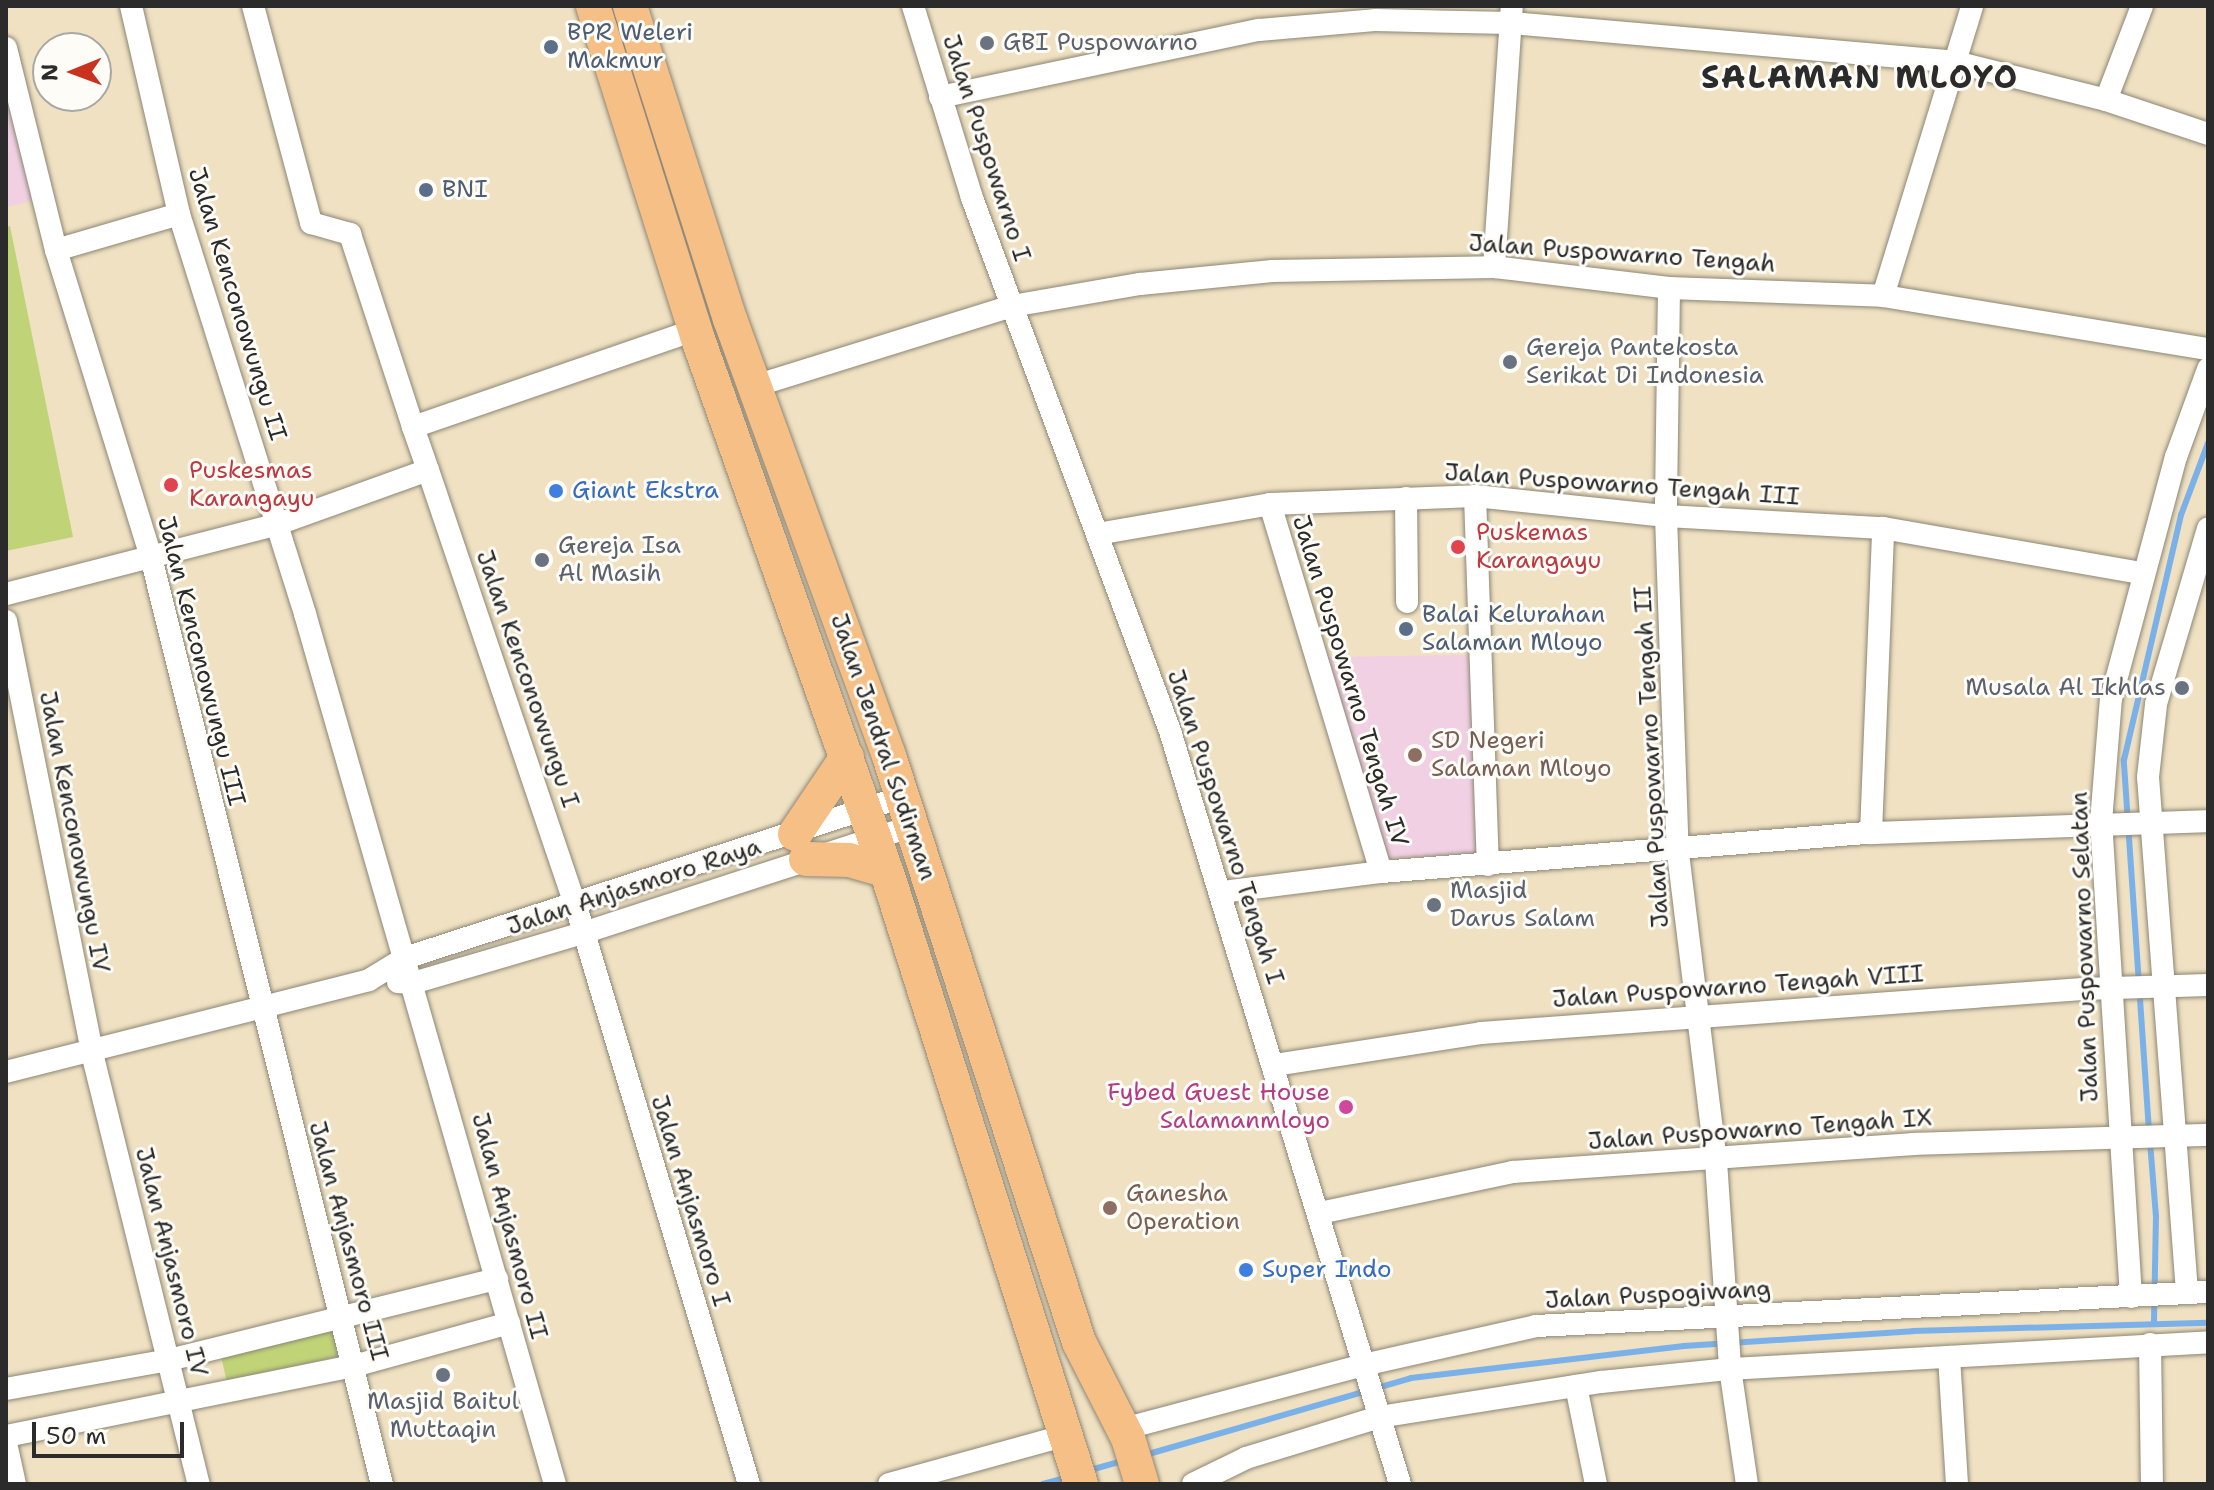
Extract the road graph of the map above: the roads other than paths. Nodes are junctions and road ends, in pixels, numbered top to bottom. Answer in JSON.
{"nodes":[{"id":1,"x":131,"y":6,"type":"edge"},
{"id":2,"x":253,"y":6,"type":"edge"},
{"id":3,"x":593,"y":6,"type":"edge"},
{"id":4,"x":630,"y":6,"type":"edge"},
{"id":5,"x":913,"y":6,"type":"edge"},
{"id":6,"x":1972,"y":6,"type":"edge"},
{"id":7,"x":2142,"y":6,"type":"edge"},
{"id":8,"x":1512,"y":15,"type":"edge"},
{"id":9,"x":7,"y":56,"type":"edge"},
{"id":10,"x":1955,"y":62,"type":"junction"},
{"id":11,"x":940,"y":97,"type":"junction"},
{"id":12,"x":2106,"y":100,"type":"junction"},
{"id":13,"x":2208,"y":134,"type":"edge"},
{"id":14,"x":179,"y":214,"type":"junction"},
{"id":15,"x":56,"y":250,"type":"junction"},
{"id":16,"x":1494,"y":267,"type":"junction"},
{"id":17,"x":1669,"y":288,"type":"junction"},
{"id":18,"x":1883,"y":296,"type":"junction"},
{"id":19,"x":1012,"y":306,"type":"junction"},
{"id":20,"x":695,"y":330,"type":"junction"},
{"id":21,"x":2208,"y":349,"type":"edge"},
{"id":22,"x":2208,"y":369,"type":"edge"},
{"id":23,"x":755,"y":386,"type":"junction"},
{"id":24,"x":413,"y":427,"type":"junction"},
{"id":25,"x":428,"y":470,"type":"junction"},
{"id":26,"x":1475,"y":496,"type":"junction"},
{"id":27,"x":1406,"y":498,"type":"junction"},
{"id":28,"x":1270,"y":504,"type":"junction"},
{"id":29,"x":1666,"y":516,"type":"junction"},
{"id":30,"x":278,"y":524,"type":"junction"},
{"id":31,"x":1883,"y":528,"type":"junction"},
{"id":32,"x":2208,"y":529,"type":"edge"},
{"id":33,"x":1097,"y":534,"type":"junction"},
{"id":34,"x":151,"y":557,"type":"junction"},
{"id":35,"x":2142,"y":573,"type":"junction"},
{"id":36,"x":6,"y":594,"type":"edge"},
{"id":37,"x":1407,"y":602,"type":"dead end"},
{"id":38,"x":6,"y":621,"type":"edge"},
{"id":39,"x":847,"y":757,"type":"junction"},
{"id":40,"x":907,"y":812,"type":"junction"},
{"id":41,"x":2208,"y":821,"type":"edge"},
{"id":42,"x":2104,"y":822,"type":"junction"},
{"id":43,"x":2144,"y":822,"type":"junction"},
{"id":44,"x":869,"y":824,"type":"junction"},
{"id":45,"x":1871,"y":833,"type":"junction"},
{"id":46,"x":800,"y":847,"type":"junction"},
{"id":47,"x":1678,"y":853,"type":"junction"},
{"id":48,"x":1488,"y":865,"type":"junction"},
{"id":49,"x":885,"y":870,"type":"junction"},
{"id":50,"x":1381,"y":872,"type":"junction"},
{"id":51,"x":1222,"y":892,"type":"junction"},
{"id":52,"x":576,"y":906,"type":"junction"},
{"id":53,"x":583,"y":933,"type":"junction"},
{"id":54,"x":405,"y":958,"type":"junction"},
{"id":55,"x":369,"y":980,"type":"junction"},
{"id":56,"x":413,"y":983,"type":"junction"},
{"id":57,"x":2208,"y":985,"type":"edge"},
{"id":58,"x":2162,"y":987,"type":"junction"},
{"id":59,"x":2115,"y":988,"type":"junction"},
{"id":60,"x":261,"y":1011,"type":"junction"},
{"id":61,"x":1695,"y":1015,"type":"junction"},
{"id":62,"x":92,"y":1053,"type":"junction"},
{"id":63,"x":1275,"y":1065,"type":"junction"},
{"id":64,"x":6,"y":1072,"type":"edge"},
{"id":65,"x":2208,"y":1135,"type":"edge"},
{"id":66,"x":2170,"y":1137,"type":"junction"},
{"id":67,"x":2123,"y":1140,"type":"junction"},
{"id":68,"x":1716,"y":1161,"type":"junction"},
{"id":69,"x":1320,"y":1213,"type":"junction"},
{"id":70,"x":497,"y":1279,"type":"junction"},
{"id":71,"x":2191,"y":1292,"type":"edge"},
{"id":72,"x":2136,"y":1296,"type":"junction"},
{"id":73,"x":341,"y":1319,"type":"junction"},
{"id":74,"x":509,"y":1323,"type":"junction"},
{"id":75,"x":1727,"y":1323,"type":"junction"},
{"id":76,"x":2208,"y":1342,"type":"edge"},
{"id":77,"x":2150,"y":1344,"type":"junction"},
{"id":78,"x":1949,"y":1357,"type":"junction"},
{"id":79,"x":169,"y":1360,"type":"junction"},
{"id":80,"x":354,"y":1366,"type":"junction"},
{"id":81,"x":1364,"y":1368,"type":"junction"},
{"id":82,"x":1730,"y":1368,"type":"junction"},
{"id":83,"x":1576,"y":1386,"type":"junction"},
{"id":84,"x":6,"y":1389,"type":"edge"},
{"id":85,"x":180,"y":1402,"type":"junction"},
{"id":86,"x":1378,"y":1414,"type":"junction"},
{"id":87,"x":1125,"y":1434,"type":"junction"},
{"id":88,"x":6,"y":1436,"type":"edge"},
{"id":89,"x":6,"y":1443,"type":"edge"},
{"id":90,"x":1074,"y":1458,"type":"edge"},
{"id":91,"x":15,"y":1484,"type":"edge"},
{"id":92,"x":199,"y":1484,"type":"edge"},
{"id":93,"x":382,"y":1484,"type":"edge"},
{"id":94,"x":555,"y":1484,"type":"edge"},
{"id":95,"x":749,"y":1484,"type":"edge"},
{"id":96,"x":889,"y":1484,"type":"edge"},
{"id":97,"x":1142,"y":1484,"type":"edge"},
{"id":98,"x":1193,"y":1484,"type":"edge"},
{"id":99,"x":1400,"y":1484,"type":"edge"},
{"id":100,"x":1596,"y":1484,"type":"edge"},
{"id":101,"x":1747,"y":1484,"type":"edge"},
{"id":102,"x":1957,"y":1484,"type":"edge"},
{"id":103,"x":2152,"y":1484,"type":"edge"}],
"edges":[{"from":1,"to":14,"type":"street","name":"Jalan Kenconowungu II"},
{"from":2,"to":24,"type":"street"},
{"from":3,"to":20,"type":"highway","name":"Jalan Jendral Sudirman"},
{"from":4,"to":23,"type":"highway","name":"Jalan Jendral Sudirman"},
{"from":5,"to":11,"type":"street","name":"Jalan Puspowarno I"},
{"from":6,"to":10,"type":"street"},
{"from":7,"to":12,"type":"street"},
{"from":8,"to":10,"type":"street"},
{"from":8,"to":11,"type":"street"},
{"from":8,"to":16,"type":"street"},
{"from":9,"to":15,"type":"street","name":"Jalan Kenconowungu III"},
{"from":10,"to":12,"type":"street"},
{"from":10,"to":18,"type":"street"},
{"from":11,"to":19,"type":"street","name":"Jalan Puspowarno I"},
{"from":12,"to":13,"type":"street"},
{"from":14,"to":15,"type":"street"},
{"from":14,"to":30,"type":"street","name":"Jalan Kenconowungu II"},
{"from":15,"to":34,"type":"street","name":"Jalan Kenconowungu III"},
{"from":16,"to":17,"type":"street","name":"Jalan Puspowarno Tengah"},
{"from":16,"to":19,"type":"street","name":"Jalan Puspowarno Tengah"},
{"from":17,"to":18,"type":"street","name":"Jalan Puspowarno Tengah"},
{"from":17,"to":29,"type":"street","name":"Jalan Puspowarno Tengah II"},
{"from":18,"to":21,"type":"street","name":"Jalan Puspowarno Tengah"},
{"from":19,"to":23,"type":"street","name":"Jalan Puspowarno Tengah"},
{"from":19,"to":33,"type":"street","name":"Jalan Puspowarno Tengah I"},
{"from":20,"to":24,"type":"street"},
{"from":20,"to":39,"type":"highway","name":"Jalan Jendral Sudirman"},
{"from":22,"to":35,"type":"street","name":"Jalan Puspowarno Selatan"},
{"from":23,"to":40,"type":"highway","name":"Jalan Jendral Sudirman"},
{"from":24,"to":25,"type":"street","name":"Jalan Kenconowungu I"},
{"from":25,"to":30,"type":"street"},
{"from":25,"to":52,"type":"street","name":"Jalan Kenconowungu I"},
{"from":26,"to":27,"type":"street","name":"Jalan Puspowarno Tengah III"},
{"from":26,"to":29,"type":"street","name":"Jalan Puspowarno Tengah III"},
{"from":26,"to":48,"type":"street"},
{"from":27,"to":28,"type":"street","name":"Jalan Puspowarno Tengah III"},
{"from":27,"to":37,"type":"street"},
{"from":28,"to":33,"type":"street","name":"Jalan Puspowarno Tengah III"},
{"from":28,"to":50,"type":"street","name":"Jalan Puspowarno Tengah IV"},
{"from":29,"to":31,"type":"street","name":"Jalan Puspowarno Tengah III"},
{"from":29,"to":47,"type":"street","name":"Jalan Puspowarno Tengah II"},
{"from":30,"to":34,"type":"street"},
{"from":30,"to":54,"type":"street","name":"Jalan Kenconowungu II"},
{"from":31,"to":35,"type":"street","name":"Jalan Puspowarno Tengah III"},
{"from":31,"to":45,"type":"street"},
{"from":32,"to":43,"type":"street"},
{"from":33,"to":51,"type":"street","name":"Jalan Puspowarno Tengah I"},
{"from":34,"to":36,"type":"street"},
{"from":34,"to":60,"type":"street","name":"Jalan Kenconowungu III"},
{"from":35,"to":42,"type":"street","name":"Jalan Puspowarno Selatan"},
{"from":38,"to":62,"type":"street","name":"Jalan Kenconowungu IV"},
{"from":39,"to":44,"type":"highway","name":"Jalan Jendral Sudirman"},
{"from":39,"to":46,"type":"highway"},
{"from":40,"to":44,"type":"street","name":"Jalan Anjasmoro Raya"},
{"from":40,"to":87,"type":"highway","name":"Jalan Jendral Sudirman"},
{"from":41,"to":43,"type":"street"},
{"from":42,"to":43,"type":"street"},
{"from":42,"to":45,"type":"street"},
{"from":42,"to":59,"type":"street","name":"Jalan Puspowarno Selatan"},
{"from":43,"to":58,"type":"street"},
{"from":44,"to":46,"type":"street","name":"Jalan Anjasmoro Raya"},
{"from":44,"to":49,"type":"highway","name":"Jalan Jendral Sudirman"},
{"from":45,"to":47,"type":"street"},
{"from":46,"to":49,"type":"highway"},
{"from":46,"to":52,"type":"street","name":"Jalan Anjasmoro Raya"},
{"from":46,"to":53,"type":"street","name":"Jalan Anjasmoro Raya"},
{"from":47,"to":48,"type":"street"},
{"from":47,"to":61,"type":"street","name":"Jalan Puspowarno Tengah II"},
{"from":48,"to":50,"type":"street"},
{"from":49,"to":90,"type":"highway","name":"Jalan Jendral Sudirman"},
{"from":50,"to":51,"type":"street"},
{"from":51,"to":63,"type":"street","name":"Jalan Puspowarno Tengah I"},
{"from":52,"to":53,"type":"street","name":"Jalan Kenconowungu I"},
{"from":52,"to":54,"type":"street","name":"Jalan Anjasmoro Raya"},
{"from":53,"to":56,"type":"street","name":"Jalan Anjasmoro Raya"},
{"from":53,"to":95,"type":"street","name":"Jalan Anjasmoro I"},
{"from":54,"to":55,"type":"street","name":"Jalan Anjasmoro Raya"},
{"from":54,"to":56,"type":"street","name":"Jalan Kenconowungu II"},
{"from":55,"to":56,"type":"street","name":"Jalan Anjasmoro Raya"},
{"from":55,"to":60,"type":"street","name":"Jalan Anjasmoro Raya"},
{"from":56,"to":70,"type":"street","name":"Jalan Anjasmoro II"},
{"from":57,"to":58,"type":"street","name":"Jalan Puspowarno Tengah VIII"},
{"from":58,"to":59,"type":"street","name":"Jalan Puspowarno Tengah VIII"},
{"from":58,"to":66,"type":"street"},
{"from":59,"to":61,"type":"street","name":"Jalan Puspowarno Tengah VIII"},
{"from":59,"to":67,"type":"street","name":"Jalan Puspowarno Selatan"},
{"from":60,"to":62,"type":"street","name":"Jalan Anjasmoro Raya"},
{"from":60,"to":73,"type":"street","name":"Jalan Anjasmoro III"},
{"from":61,"to":63,"type":"street","name":"Jalan Puspowarno Tengah VIII"},
{"from":61,"to":68,"type":"street","name":"Jalan Puspowarno Tengah II"},
{"from":62,"to":64,"type":"street","name":"Jalan Anjasmoro Raya"},
{"from":62,"to":79,"type":"street","name":"Jalan Anjasmoro IV"},
{"from":63,"to":69,"type":"street","name":"Jalan Puspowarno Tengah I"},
{"from":65,"to":66,"type":"street","name":"Jalan Puspowarno Tengah IX"},
{"from":66,"to":67,"type":"street","name":"Jalan Puspowarno Tengah IX"},
{"from":66,"to":71,"type":"street"},
{"from":67,"to":68,"type":"street","name":"Jalan Puspowarno Tengah IX"},
{"from":67,"to":72,"type":"street","name":"Jalan Puspowarno Selatan"},
{"from":68,"to":69,"type":"street","name":"Jalan Puspowarno Tengah IX"},
{"from":68,"to":75,"type":"street","name":"Jalan Puspowarno Tengah II"},
{"from":69,"to":81,"type":"street","name":"Jalan Puspowarno Tengah I"},
{"from":70,"to":73,"type":"street"},
{"from":70,"to":74,"type":"street","name":"Jalan Anjasmoro II"},
{"from":71,"to":72,"type":"street","name":"Jalan Puspogiwang"},
{"from":72,"to":75,"type":"street","name":"Jalan Puspogiwang"},
{"from":73,"to":79,"type":"street"},
{"from":73,"to":80,"type":"street","name":"Jalan Anjasmoro III"},
{"from":74,"to":80,"type":"street"},
{"from":74,"to":94,"type":"street","name":"Jalan Anjasmoro II"},
{"from":75,"to":81,"type":"street","name":"Jalan Puspogiwang"},
{"from":75,"to":82,"type":"street","name":"Jalan Puspowarno Tengah II"},
{"from":76,"to":77,"type":"street"},
{"from":77,"to":78,"type":"street"},
{"from":77,"to":103,"type":"street"},
{"from":78,"to":82,"type":"street"},
{"from":78,"to":102,"type":"street"},
{"from":79,"to":84,"type":"street"},
{"from":79,"to":85,"type":"street","name":"Jalan Anjasmoro IV"},
{"from":80,"to":85,"type":"street"},
{"from":80,"to":93,"type":"street","name":"Jalan Anjasmoro III"},
{"from":81,"to":86,"type":"street","name":"Jalan Puspowarno Tengah I"},
{"from":81,"to":87,"type":"street","name":"Jalan Puspogiwang"},
{"from":82,"to":83,"type":"street"},
{"from":82,"to":101,"type":"street","name":"Jalan Puspowarno Tengah II"},
{"from":83,"to":86,"type":"street"},
{"from":83,"to":100,"type":"street"},
{"from":85,"to":88,"type":"street"},
{"from":85,"to":92,"type":"street","name":"Jalan Anjasmoro IV"},
{"from":86,"to":98,"type":"street"},
{"from":86,"to":99,"type":"street","name":"Jalan Puspowarno Tengah I"},
{"from":87,"to":97,"type":"highway","name":"Jalan Jendral Sudirman"},
{"from":89,"to":91,"type":"street"},
{"from":90,"to":96,"type":"street"}]}
